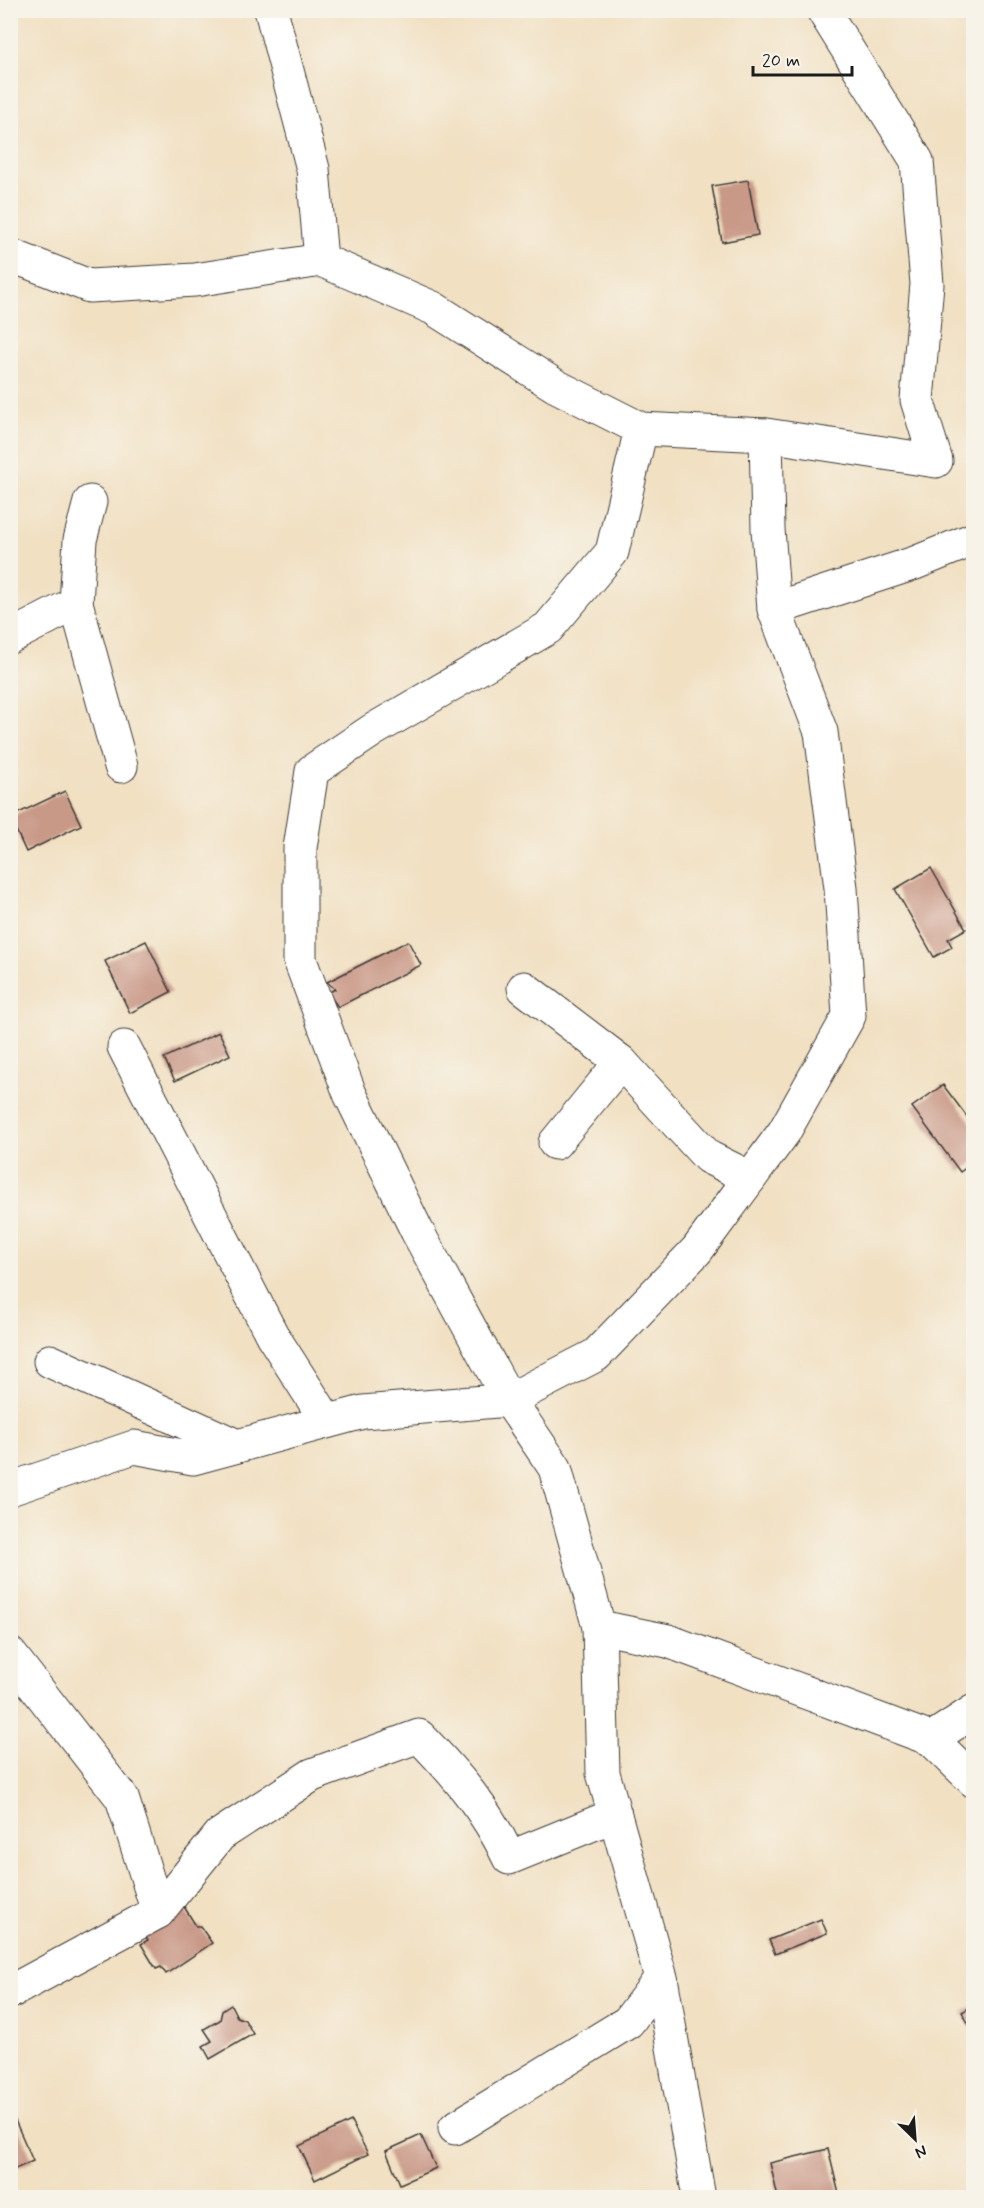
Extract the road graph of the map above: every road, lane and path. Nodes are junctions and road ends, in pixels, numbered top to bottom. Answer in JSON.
{"nodes":[{"id":1,"x":271,"y":10,"type":"edge"},
{"id":2,"x":823,"y":10,"type":"edge"},
{"id":3,"x":10,"y":255,"type":"edge"},
{"id":4,"x":321,"y":260,"type":"junction"},
{"id":5,"x":641,"y":429,"type":"junction"},
{"id":6,"x":766,"y":435,"type":"junction"},
{"id":7,"x":90,"y":502,"type":"dead end"},
{"id":8,"x":974,"y":539,"type":"edge"},
{"id":9,"x":76,"y":603,"type":"junction"},
{"id":10,"x":774,"y":609,"type":"junction"},
{"id":11,"x":10,"y":637,"type":"edge"},
{"id":12,"x":121,"y":766,"type":"dead end"},
{"id":13,"x":524,"y":988,"type":"dead end"},
{"id":14,"x":124,"y":1047,"type":"dead end"},
{"id":15,"x":621,"y":1062,"type":"junction"},
{"id":16,"x":555,"y":1143,"type":"dead end"},
{"id":17,"x":750,"y":1178,"type":"junction"},
{"id":18,"x":50,"y":1361,"type":"dead end"},
{"id":19,"x":509,"y":1400,"type":"junction"},
{"id":20,"x":327,"y":1421,"type":"junction"},
{"id":21,"x":237,"y":1446,"type":"junction"},
{"id":22,"x":10,"y":1489,"type":"edge"},
{"id":23,"x":599,"y":1627,"type":"junction"},
{"id":24,"x":10,"y":1654,"type":"edge"},
{"id":25,"x":974,"y":1712,"type":"edge"},
{"id":26,"x":931,"y":1739,"type":"junction"},
{"id":27,"x":974,"y":1781,"type":"edge"},
{"id":28,"x":615,"y":1815,"type":"junction"},
{"id":29,"x":158,"y":1912,"type":"junction"},
{"id":30,"x":661,"y":1978,"type":"junction"},
{"id":31,"x":10,"y":1992,"type":"edge"},
{"id":32,"x":454,"y":2128,"type":"dead end"},
{"id":33,"x":699,"y":2198,"type":"edge"}],
"edges":[{"from":1,"to":4,"type":"street"},
{"from":2,"to":6,"type":"street"},
{"from":3,"to":4,"type":"street"},
{"from":4,"to":5,"type":"street"},
{"from":5,"to":6,"type":"street"},
{"from":5,"to":19,"type":"street"},
{"from":6,"to":10,"type":"street"},
{"from":7,"to":9,"type":"street"},
{"from":8,"to":10,"type":"street"},
{"from":9,"to":11,"type":"street"},
{"from":9,"to":12,"type":"street"},
{"from":10,"to":17,"type":"street"},
{"from":13,"to":15,"type":"street"},
{"from":14,"to":20,"type":"street"},
{"from":15,"to":16,"type":"street"},
{"from":15,"to":17,"type":"street"},
{"from":17,"to":19,"type":"street"},
{"from":18,"to":21,"type":"street"},
{"from":19,"to":20,"type":"street"},
{"from":19,"to":23,"type":"street"},
{"from":20,"to":21,"type":"street"},
{"from":21,"to":22,"type":"street"},
{"from":23,"to":26,"type":"street"},
{"from":23,"to":28,"type":"street"},
{"from":24,"to":29,"type":"street"},
{"from":25,"to":26,"type":"street"},
{"from":26,"to":27,"type":"street"},
{"from":28,"to":29,"type":"street"},
{"from":28,"to":30,"type":"street"},
{"from":29,"to":31,"type":"street"},
{"from":30,"to":32,"type":"street"},
{"from":30,"to":33,"type":"street"}]}
